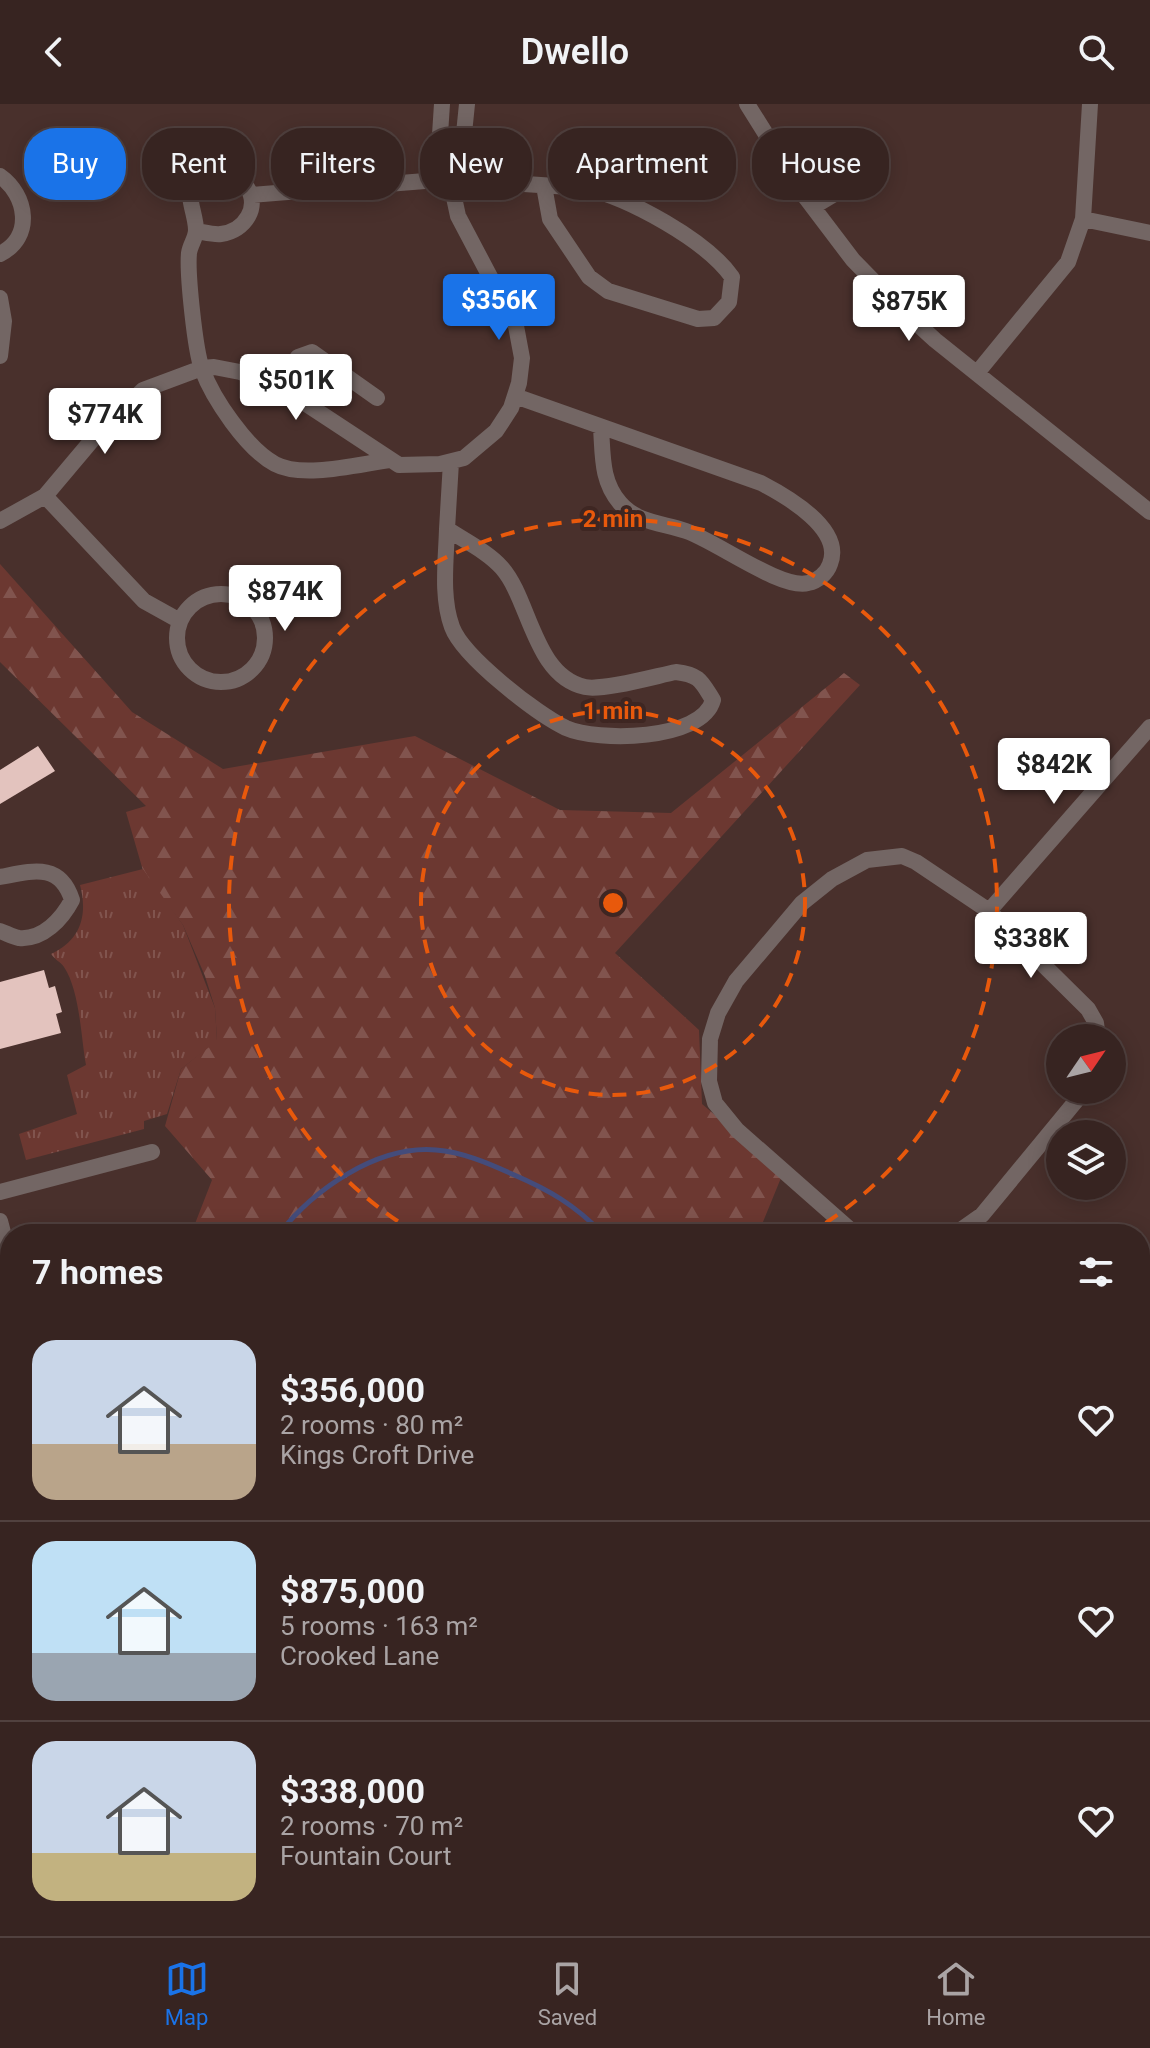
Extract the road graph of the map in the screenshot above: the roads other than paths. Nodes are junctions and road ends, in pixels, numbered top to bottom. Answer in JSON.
{"nodes":[{"id":1,"x":442,"y":104,"type":"edge"},
{"id":2,"x":467,"y":104,"type":"edge"},
{"id":3,"x":747,"y":104,"type":"edge"},
{"id":4,"x":1090,"y":104,"type":"edge"},
{"id":5,"x":440,"y":128,"type":"edge"},
{"id":6,"x":465,"y":128,"type":"edge"},
{"id":7,"x":762,"y":128,"type":"edge"},
{"id":8,"x":0,"y":176,"type":"edge"},
{"id":9,"x":420,"y":181,"type":"edge"},
{"id":10,"x":532,"y":185,"type":"edge"},
{"id":11,"x":544,"y":186,"type":"junction"},
{"id":12,"x":255,"y":195,"type":"edge"},
{"id":13,"x":190,"y":200,"type":"edge"},
{"id":14,"x":252,"y":200,"type":"edge"},
{"id":15,"x":455,"y":200,"type":"edge"},
{"id":16,"x":808,"y":200,"type":"edge"},
{"id":17,"x":825,"y":200,"type":"edge"},
{"id":18,"x":813,"y":207,"type":"junction"},
{"id":19,"x":1083,"y":219,"type":"junction"},
{"id":20,"x":196,"y":231,"type":"junction"},
{"id":21,"x":1150,"y":233,"type":"edge"},
{"id":22,"x":0,"y":254,"type":"edge"},
{"id":23,"x":0,"y":298,"type":"edge"},
{"id":24,"x":0,"y":356,"type":"edge"},
{"id":25,"x":202,"y":368,"type":"junction"},
{"id":26,"x":977,"y":373,"type":"junction"},
{"id":27,"x":279,"y":386,"type":"junction"},
{"id":28,"x":515,"y":396,"type":"junction"},
{"id":29,"x":377,"y":398,"type":"dead end"},
{"id":30,"x":601,"y":428,"type":"junction"},
{"id":31,"x":390,"y":460,"type":"junction"},
{"id":32,"x":451,"y":462,"type":"junction"},
{"id":33,"x":45,"y":496,"type":"junction"},
{"id":34,"x":1150,"y":512,"type":"edge"},
{"id":35,"x":0,"y":521,"type":"edge"},
{"id":36,"x":447,"y":529,"type":"junction"},
{"id":37,"x":180,"y":621,"type":"junction"},
{"id":38,"x":1150,"y":727,"type":"edge"},
{"id":39,"x":0,"y":877,"type":"edge"},
{"id":40,"x":989,"y":911,"type":"junction"},
{"id":41,"x":0,"y":931,"type":"edge"},
{"id":42,"x":1096,"y":1024,"type":"edge"},
{"id":43,"x":1076,"y":1104,"type":"edge"},
{"id":44,"x":152,"y":1152,"type":"dead end"},
{"id":45,"x":0,"y":1192,"type":"edge"},
{"id":46,"x":844,"y":1224,"type":"edge"},
{"id":47,"x":969,"y":1224,"type":"edge"}],
"edges":[{"from":1,"to":5,"type":"street"},
{"from":2,"to":6,"type":"street"},
{"from":3,"to":7,"type":"street"},
{"from":4,"to":19,"type":"street"},
{"from":8,"to":22,"type":"street"},
{"from":9,"to":12,"type":"street"},
{"from":10,"to":11,"type":"street"},
{"from":11,"to":11,"type":"street"},
{"from":13,"to":20,"type":"street"},
{"from":14,"to":20,"type":"street"},
{"from":15,"to":28,"type":"street"},
{"from":16,"to":18,"type":"street"},
{"from":17,"to":18,"type":"street"},
{"from":18,"to":26,"type":"street"},
{"from":19,"to":21,"type":"street"},
{"from":19,"to":26,"type":"street"},
{"from":20,"to":25,"type":"street"},
{"from":23,"to":24,"type":"street"},
{"from":25,"to":27,"type":"street"},
{"from":25,"to":31,"type":"street"},
{"from":25,"to":33,"type":"street"},
{"from":26,"to":34,"type":"street"},
{"from":27,"to":29,"type":"street"},
{"from":27,"to":31,"type":"street"},
{"from":28,"to":30,"type":"street"},
{"from":28,"to":32,"type":"street"},
{"from":30,"to":30,"type":"street"},
{"from":31,"to":32,"type":"street"},
{"from":32,"to":36,"type":"street"},
{"from":33,"to":35,"type":"street"},
{"from":33,"to":37,"type":"street"},
{"from":36,"to":36,"type":"street"},
{"from":37,"to":37,"type":"street"},
{"from":38,"to":40,"type":"street"},
{"from":39,"to":41,"type":"street"},
{"from":40,"to":42,"type":"street"},
{"from":40,"to":46,"type":"street"},
{"from":43,"to":47,"type":"street"},
{"from":44,"to":45,"type":"street"}]}
